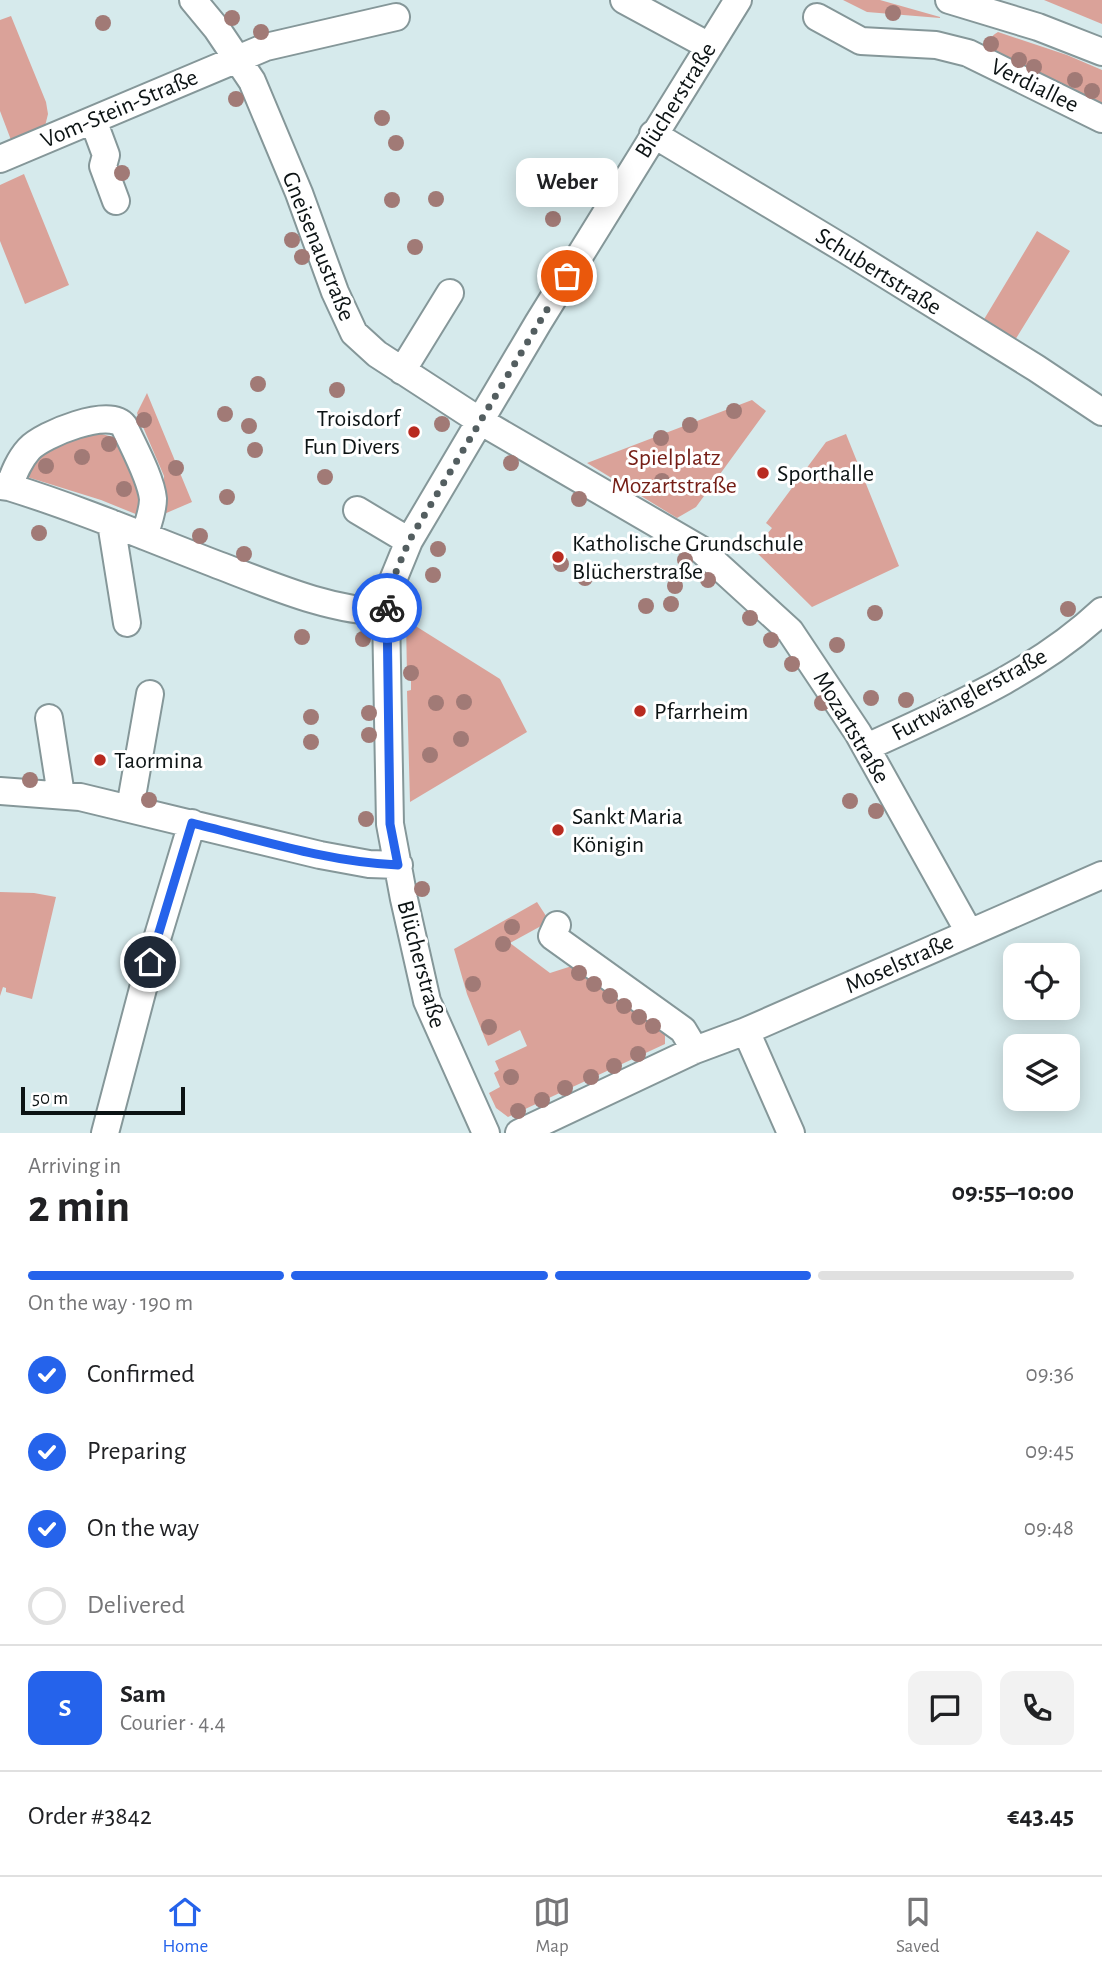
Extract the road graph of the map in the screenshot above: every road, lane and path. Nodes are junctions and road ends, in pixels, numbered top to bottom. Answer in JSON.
{"nodes":[{"id":1,"x":193,"y":0,"type":"edge"},
{"id":2,"x":624,"y":0,"type":"edge"},
{"id":3,"x":738,"y":0,"type":"edge"},
{"id":4,"x":949,"y":0,"type":"edge"},
{"id":5,"x":978,"y":9,"type":"junction"},
{"id":6,"x":396,"y":17,"type":"dead end"},
{"id":7,"x":817,"y":17,"type":"dead end"},
{"id":8,"x":709,"y":46,"type":"junction"},
{"id":9,"x":1102,"y":52,"type":"edge"},
{"id":10,"x":968,"y":53,"type":"junction"},
{"id":11,"x":237,"y":57,"type":"junction"},
{"id":12,"x":1102,"y":119,"type":"edge"},
{"id":13,"x":93,"y":120,"type":"junction"},
{"id":14,"x":653,"y":134,"type":"junction"},
{"id":15,"x":0,"y":159,"type":"edge"},
{"id":16,"x":116,"y":201,"type":"dead end"},
{"id":17,"x":450,"y":293,"type":"dead end"},
{"id":18,"x":402,"y":370,"type":"junction"},
{"id":19,"x":1102,"y":412,"type":"edge"},
{"id":20,"x":480,"y":421,"type":"junction"},
{"id":21,"x":4,"y":487,"type":"edge"},
{"id":22,"x":357,"y":510,"type":"dead end"},
{"id":23,"x":111,"y":523,"type":"junction"},
{"id":24,"x":144,"y":536,"type":"junction"},
{"id":25,"x":409,"y":541,"type":"junction"},
{"id":26,"x":1102,"y":611,"type":"edge"},
{"id":27,"x":386,"y":612,"type":"junction"},
{"id":28,"x":127,"y":623,"type":"dead end"},
{"id":29,"x":150,"y":694,"type":"dead end"},
{"id":30,"x":49,"y":718,"type":"dead end"},
{"id":31,"x":867,"y":747,"type":"junction"},
{"id":32,"x":0,"y":791,"type":"edge"},
{"id":33,"x":61,"y":795,"type":"junction"},
{"id":34,"x":130,"y":808,"type":"junction"},
{"id":35,"x":192,"y":823,"type":"junction"},
{"id":36,"x":398,"y":865,"type":"junction"},
{"id":37,"x":1102,"y":875,"type":"edge"},
{"id":38,"x":554,"y":931,"type":"dead end"},
{"id":39,"x":969,"y":932,"type":"junction"},
{"id":40,"x":746,"y":1031,"type":"junction"},
{"id":41,"x":695,"y":1050,"type":"junction"},
{"id":42,"x":106,"y":1129,"type":"edge"},
{"id":43,"x":486,"y":1133,"type":"edge"},
{"id":44,"x":519,"y":1133,"type":"edge"},
{"id":45,"x":790,"y":1133,"type":"edge"}],
"edges":[{"from":1,"to":11,"type":"street","name":"Gneisenaustraße"},
{"from":2,"to":8,"type":"street"},
{"from":3,"to":8,"type":"street","name":"Blücherstraße"},
{"from":4,"to":5,"type":"street"},
{"from":5,"to":9,"type":"street"},
{"from":5,"to":10,"type":"street","name":"Verdiallee"},
{"from":6,"to":11,"type":"street"},
{"from":7,"to":10,"type":"street","name":"Verdiallee"},
{"from":8,"to":14,"type":"street","name":"Blücherstraße"},
{"from":10,"to":12,"type":"street","name":"Verdiallee"},
{"from":11,"to":13,"type":"street","name":"Vom-Stein-Straße"},
{"from":11,"to":18,"type":"street","name":"Gneisenaustraße"},
{"from":13,"to":15,"type":"street","name":"Vom-Stein-Straße"},
{"from":13,"to":16,"type":"street"},
{"from":14,"to":19,"type":"street","name":"Schubertstraße"},
{"from":14,"to":20,"type":"street","name":"Blücherstraße"},
{"from":17,"to":18,"type":"street"},
{"from":18,"to":20,"type":"street","name":"Gneisenaustraße"},
{"from":20,"to":25,"type":"street","name":"Blücherstraße"},
{"from":20,"to":31,"type":"street","name":"Mozartstraße"},
{"from":21,"to":23,"type":"street"},
{"from":21,"to":24,"type":"street"},
{"from":22,"to":25,"type":"street"},
{"from":23,"to":24,"type":"street"},
{"from":23,"to":28,"type":"street"},
{"from":24,"to":27,"type":"street"},
{"from":25,"to":27,"type":"street","name":"Blücherstraße"},
{"from":26,"to":31,"type":"street","name":"Furtwänglerstraße"},
{"from":27,"to":36,"type":"street","name":"Blücherstraße"},
{"from":29,"to":34,"type":"street"},
{"from":30,"to":33,"type":"street"},
{"from":31,"to":39,"type":"street","name":"Mozartstraße"},
{"from":32,"to":33,"type":"street"},
{"from":33,"to":34,"type":"street"},
{"from":34,"to":35,"type":"street"},
{"from":35,"to":36,"type":"street"},
{"from":35,"to":42,"type":"street"},
{"from":36,"to":43,"type":"street","name":"Blücherstraße"},
{"from":37,"to":39,"type":"street","name":"Moselstraße"},
{"from":38,"to":41,"type":"street"},
{"from":39,"to":40,"type":"street","name":"Moselstraße"},
{"from":40,"to":41,"type":"street","name":"Moselstraße"},
{"from":40,"to":45,"type":"street"},
{"from":41,"to":44,"type":"street","name":"Moselstraße"}]}
